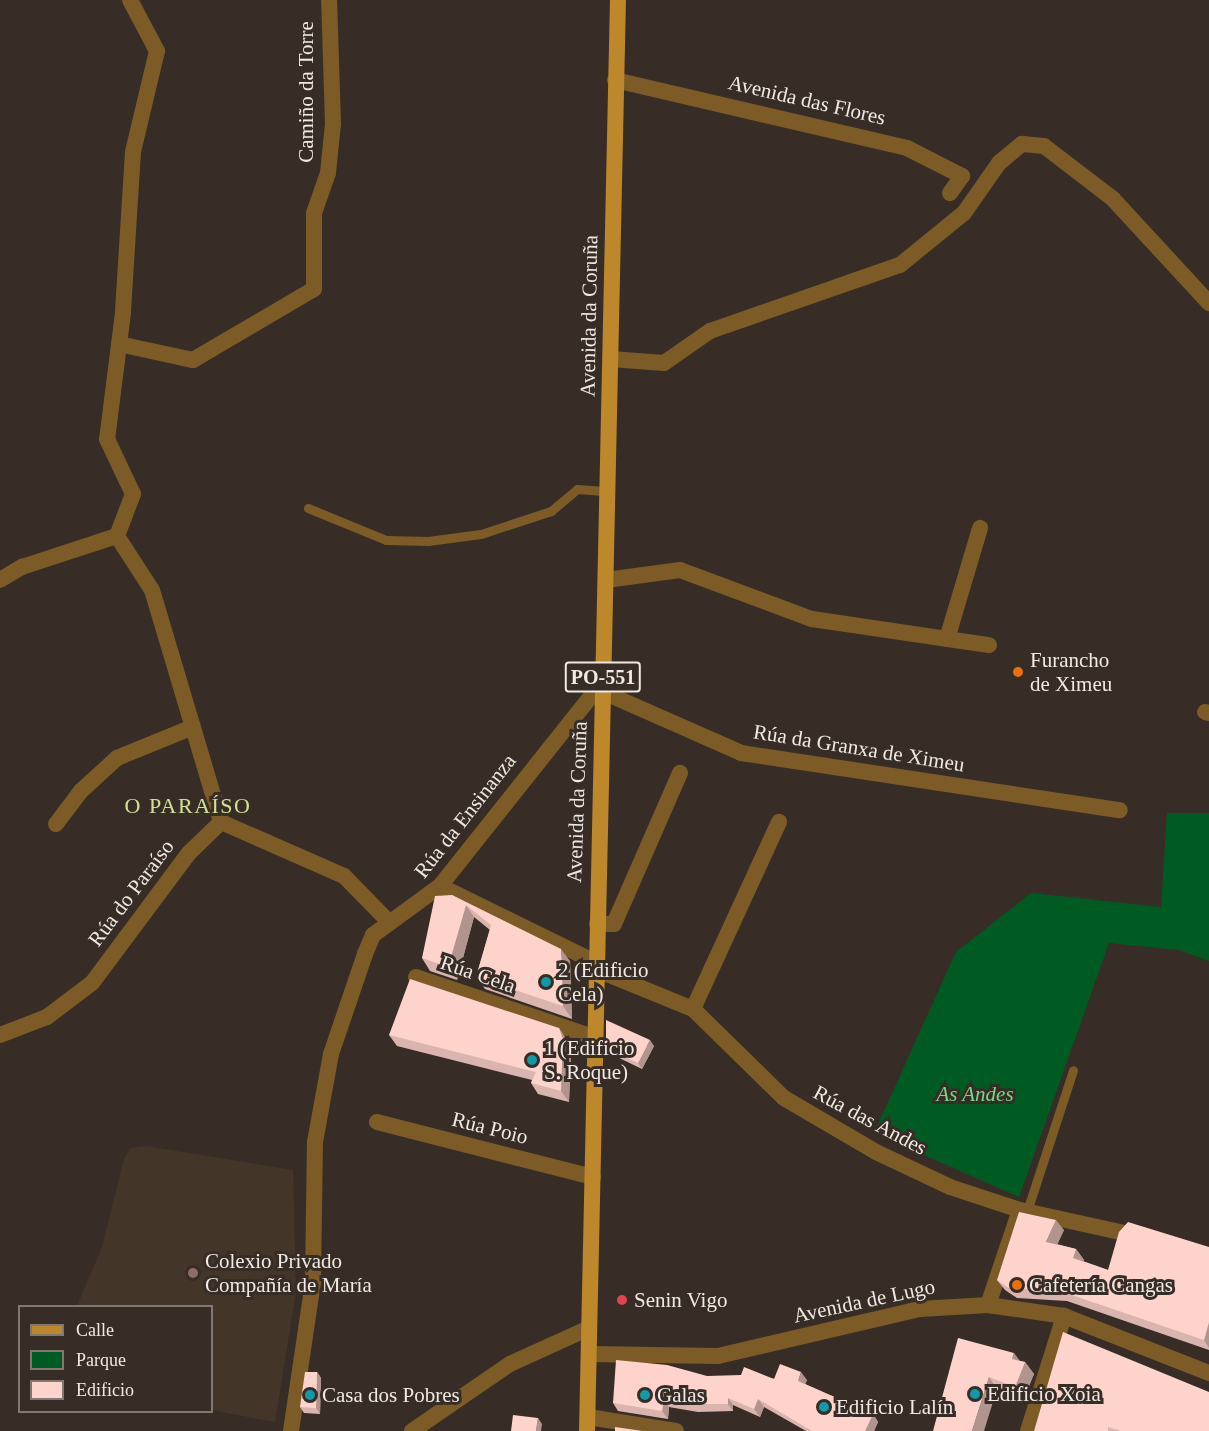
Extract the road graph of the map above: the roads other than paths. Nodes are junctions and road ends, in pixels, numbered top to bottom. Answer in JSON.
{"nodes":[{"id":1,"x":130,"y":0,"type":"edge"},
{"id":2,"x":329,"y":0,"type":"edge"},
{"id":3,"x":618,"y":0,"type":"edge"},
{"id":4,"x":615,"y":80,"type":"junction"},
{"id":5,"x":950,"y":193,"type":"dead end"},
{"id":6,"x":1206,"y":291,"type":"edge"},
{"id":7,"x":119,"y":344,"type":"junction"},
{"id":8,"x":611,"y":359,"type":"junction"},
{"id":9,"x":608,"y":490,"type":"junction"},
{"id":10,"x":309,"y":508,"type":"dead end"},
{"id":11,"x":980,"y":528,"type":"dead end"},
{"id":12,"x":117,"y":536,"type":"junction"},
{"id":13,"x":0,"y":580,"type":"edge"},
{"id":14,"x":606,"y":580,"type":"junction"},
{"id":15,"x":947,"y":639,"type":"junction"},
{"id":16,"x":989,"y":645,"type":"dead end"},
{"id":17,"x":603,"y":687,"type":"junction"},
{"id":18,"x":193,"y":727,"type":"junction"},
{"id":19,"x":680,"y":773,"type":"dead end"},
{"id":20,"x":1120,"y":810,"type":"dead end"},
{"id":21,"x":221,"y":822,"type":"junction"},
{"id":22,"x":779,"y":822,"type":"dead end"},
{"id":23,"x":56,"y":824,"type":"dead end"},
{"id":24,"x":441,"y":886,"type":"junction"},
{"id":25,"x":388,"y":922,"type":"junction"},
{"id":26,"x":597,"y":924,"type":"junction"},
{"id":27,"x":595,"y":966,"type":"junction"},
{"id":28,"x":416,"y":977,"type":"dead end"},
{"id":29,"x":693,"y":1009,"type":"junction"},
{"id":30,"x":0,"y":1035,"type":"edge"},
{"id":31,"x":594,"y":1037,"type":"junction"},
{"id":32,"x":1073,"y":1070,"type":"dead end"},
{"id":33,"x":377,"y":1122,"type":"dead end"},
{"id":34,"x":593,"y":1177,"type":"junction"},
{"id":35,"x":1023,"y":1210,"type":"junction"},
{"id":36,"x":1125,"y":1233,"type":"edge"},
{"id":37,"x":988,"y":1305,"type":"junction"},
{"id":38,"x":1064,"y":1316,"type":"junction"},
{"id":39,"x":590,"y":1328,"type":"junction"},
{"id":40,"x":589,"y":1353,"type":"junction"},
{"id":41,"x":1209,"y":1373,"type":"edge"},
{"id":42,"x":588,"y":1424,"type":"edge"},
{"id":43,"x":291,"y":1431,"type":"edge"},
{"id":44,"x":412,"y":1431,"type":"edge"},
{"id":45,"x":676,"y":1431,"type":"edge"},
{"id":46,"x":1028,"y":1431,"type":"edge"}],
"edges":[{"from":1,"to":7,"type":"street"},
{"from":2,"to":7,"type":"street","name":"Camiño da Torre"},
{"from":3,"to":4,"type":"main road","name":"Avenida da Coruña","number":"PO-551"},
{"from":4,"to":5,"type":"street","name":"Avenida das Flores"},
{"from":4,"to":8,"type":"main road","name":"Avenida da Coruña","number":"PO-551"},
{"from":6,"to":8,"type":"street"},
{"from":7,"to":12,"type":"street"},
{"from":8,"to":9,"type":"main road","name":"Avenida da Coruña","number":"PO-551"},
{"from":9,"to":10,"type":"lane"},
{"from":9,"to":14,"type":"main road","name":"Avenida da Coruña","number":"PO-551"},
{"from":11,"to":15,"type":"street"},
{"from":12,"to":13,"type":"street"},
{"from":12,"to":18,"type":"street"},
{"from":14,"to":15,"type":"street"},
{"from":14,"to":17,"type":"main road","name":"Avenida da Coruña","number":"PO-551"},
{"from":15,"to":16,"type":"street"},
{"from":17,"to":20,"type":"street","name":"Rúa da Granxa de Ximeu"},
{"from":17,"to":24,"type":"street","name":"Rúa da Ensinanza"},
{"from":17,"to":26,"type":"main road","name":"Avenida da Coruña","number":"PO-551"},
{"from":18,"to":21,"type":"street"},
{"from":18,"to":23,"type":"street"},
{"from":19,"to":26,"type":"street"},
{"from":21,"to":25,"type":"street"},
{"from":21,"to":30,"type":"street","name":"Rúa do Paraíso"},
{"from":22,"to":29,"type":"street"},
{"from":24,"to":25,"type":"street","name":"Rúa da Ensinanza"},
{"from":24,"to":27,"type":"street","name":"Rúa das Andes"},
{"from":25,"to":43,"type":"street","name":"Rúa da Ensinanza"},
{"from":26,"to":27,"type":"main road","name":"Avenida da Coruña","number":"PO-551"},
{"from":27,"to":29,"type":"street","name":"Rúa das Andes"},
{"from":27,"to":31,"type":"main road","name":"Avenida da Coruña","number":"PO-551"},
{"from":28,"to":31,"type":"street","name":"Rúa Cela"},
{"from":29,"to":35,"type":"street","name":"Rúa das Andes"},
{"from":31,"to":34,"type":"main road","name":"Avenida da Coruña","number":"PO-551"},
{"from":32,"to":35,"type":"lane"},
{"from":33,"to":34,"type":"street","name":"Rúa Poio"},
{"from":34,"to":39,"type":"main road","name":"Avenida da Coruña","number":"PO-551"},
{"from":35,"to":36,"type":"street","name":"Rúa das Andes"},
{"from":35,"to":37,"type":"street"},
{"from":37,"to":38,"type":"street","name":"Avenida de Lugo"},
{"from":37,"to":40,"type":"street","name":"Avenida de Lugo"},
{"from":38,"to":41,"type":"street","name":"Avenida de Lugo"},
{"from":38,"to":46,"type":"street"},
{"from":39,"to":40,"type":"main road","name":"Avenida da Coruña","number":"PO-551"},
{"from":39,"to":44,"type":"street"},
{"from":40,"to":42,"type":"main road","number":"PO-551"},
{"from":42,"to":45,"type":"street"}]}
